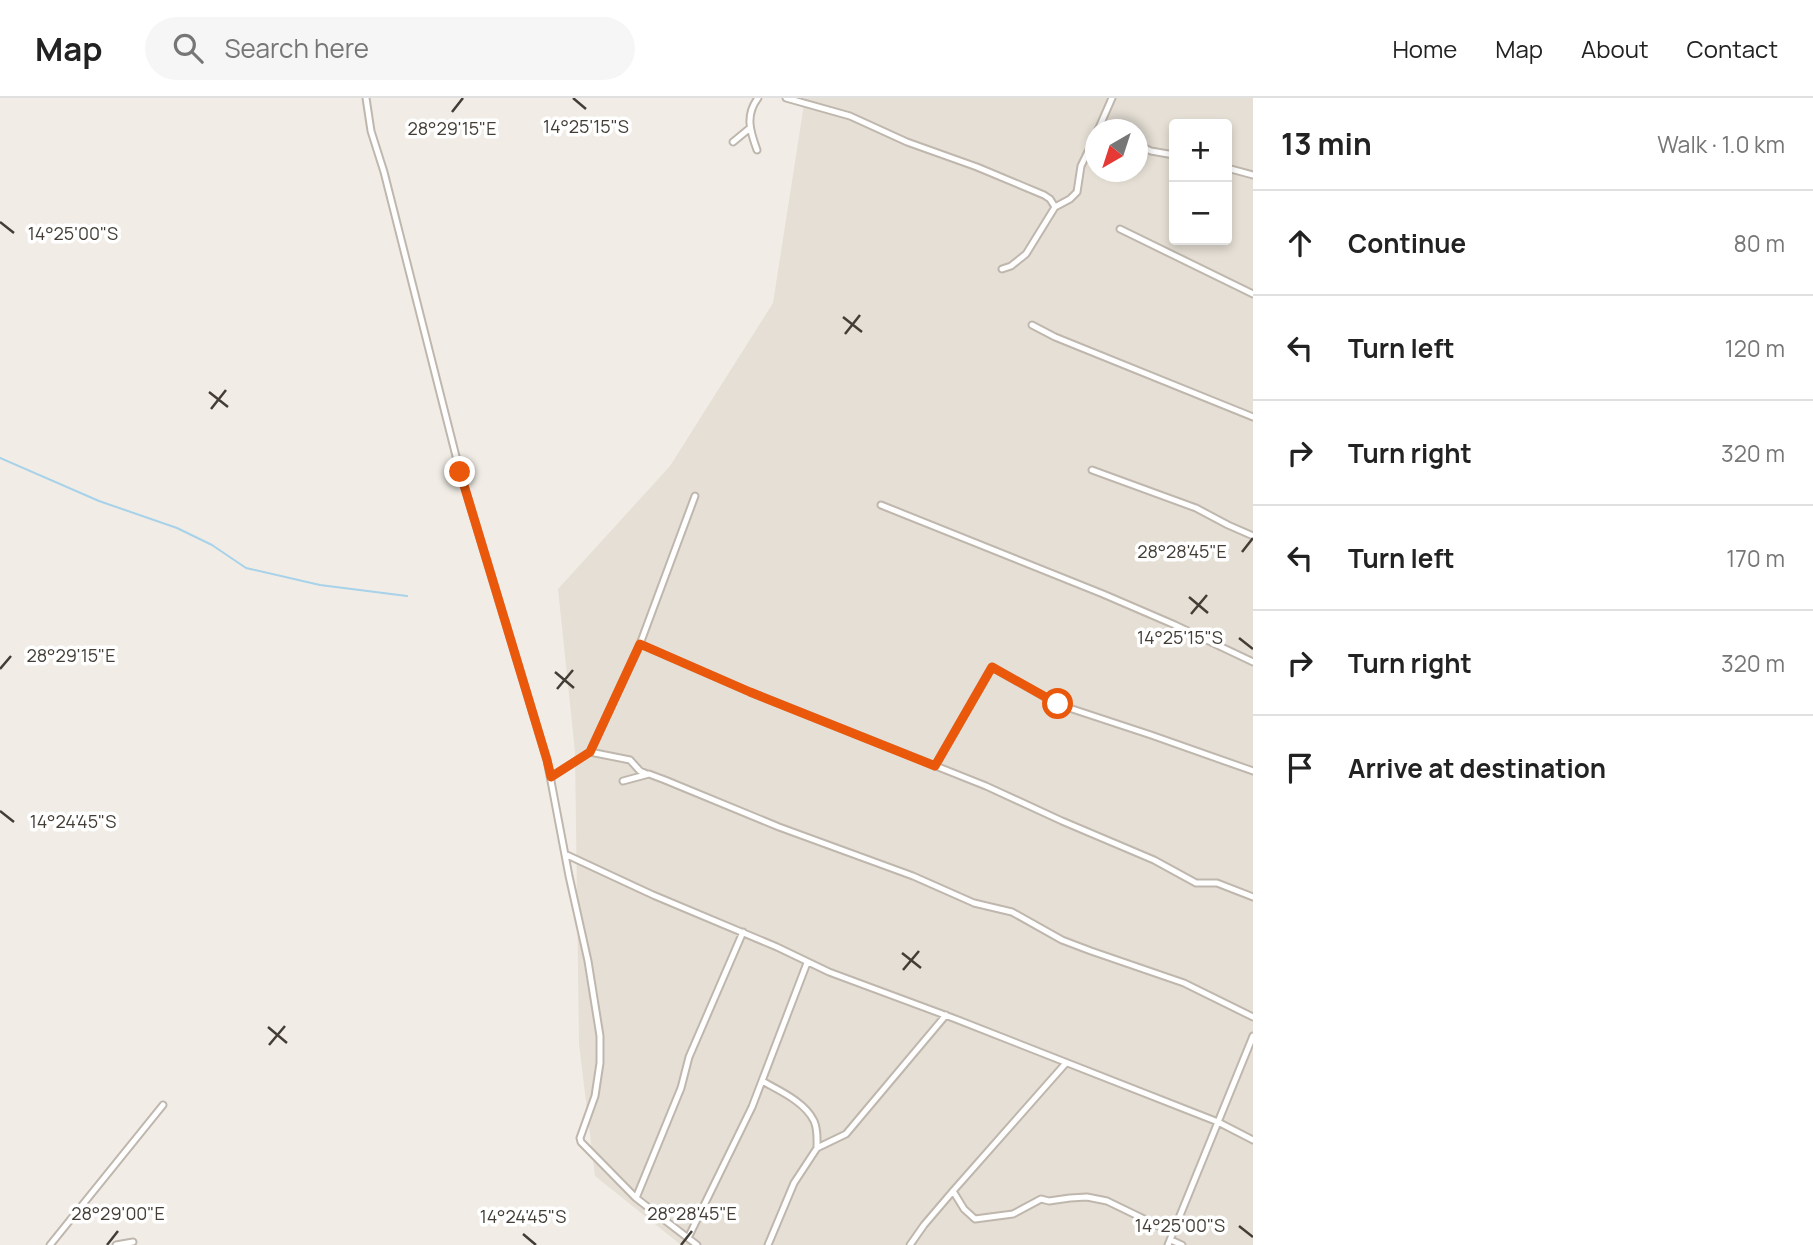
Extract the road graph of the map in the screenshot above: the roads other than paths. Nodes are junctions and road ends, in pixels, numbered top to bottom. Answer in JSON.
{"nodes":[{"id":1,"x":366,"y":98,"type":"edge"},
{"id":2,"x":758,"y":98,"type":"edge"},
{"id":3,"x":786,"y":98,"type":"edge"},
{"id":4,"x":1112,"y":98,"type":"edge"},
{"id":5,"x":1103,"y":119,"type":"edge"},
{"id":6,"x":750,"y":128,"type":"junction"},
{"id":7,"x":733,"y":142,"type":"dead end"},
{"id":8,"x":1148,"y":149,"type":"edge"},
{"id":9,"x":757,"y":150,"type":"dead end"},
{"id":10,"x":1169,"y":154,"type":"edge"},
{"id":11,"x":1085,"y":159,"type":"edge"},
{"id":12,"x":1232,"y":169,"type":"edge"},
{"id":13,"x":1253,"y":175,"type":"edge"},
{"id":14,"x":1055,"y":208,"type":"junction"},
{"id":15,"x":1120,"y":229,"type":"dead end"},
{"id":16,"x":1002,"y":269,"type":"dead end"},
{"id":17,"x":1253,"y":294,"type":"edge"},
{"id":18,"x":1032,"y":325,"type":"dead end"},
{"id":19,"x":1253,"y":418,"type":"edge"},
{"id":20,"x":1092,"y":470,"type":"dead end"},
{"id":21,"x":695,"y":496,"type":"dead end"},
{"id":22,"x":881,"y":505,"type":"dead end"},
{"id":23,"x":1253,"y":536,"type":"edge"},
{"id":24,"x":640,"y":644,"type":"junction"},
{"id":25,"x":1253,"y":662,"type":"edge"},
{"id":26,"x":590,"y":752,"type":"junction"},
{"id":27,"x":935,"y":766,"type":"junction"},
{"id":28,"x":1253,"y":771,"type":"edge"},
{"id":29,"x":649,"y":774,"type":"junction"},
{"id":30,"x":551,"y":777,"type":"junction"},
{"id":31,"x":624,"y":781,"type":"dead end"},
{"id":32,"x":566,"y":855,"type":"junction"},
{"id":33,"x":1253,"y":897,"type":"edge"},
{"id":34,"x":743,"y":932,"type":"junction"},
{"id":35,"x":807,"y":963,"type":"junction"},
{"id":36,"x":946,"y":1015,"type":"junction"},
{"id":37,"x":1253,"y":1017,"type":"edge"},
{"id":38,"x":1253,"y":1036,"type":"edge"},
{"id":39,"x":1066,"y":1063,"type":"junction"},
{"id":40,"x":762,"y":1081,"type":"junction"},
{"id":41,"x":163,"y":1105,"type":"dead end"},
{"id":42,"x":1218,"y":1122,"type":"junction"},
{"id":43,"x":1253,"y":1140,"type":"edge"},
{"id":44,"x":817,"y":1149,"type":"junction"},
{"id":45,"x":953,"y":1191,"type":"junction"},
{"id":46,"x":636,"y":1198,"type":"junction"},
{"id":47,"x":1172,"y":1233,"type":"junction"},
{"id":48,"x":688,"y":1238,"type":"junction"},
{"id":49,"x":133,"y":1242,"type":"dead end"},
{"id":50,"x":1169,"y":1242,"type":"edge"},
{"id":51,"x":50,"y":1245,"type":"edge"},
{"id":52,"x":116,"y":1245,"type":"edge"},
{"id":53,"x":697,"y":1245,"type":"edge"},
{"id":54,"x":768,"y":1245,"type":"edge"},
{"id":55,"x":911,"y":1245,"type":"edge"},
{"id":56,"x":1182,"y":1245,"type":"edge"}],
"edges":[{"from":1,"to":30,"type":"street"},
{"from":2,"to":6,"type":"street"},
{"from":3,"to":14,"type":"street"},
{"from":4,"to":5,"type":"street"},
{"from":6,"to":7,"type":"street"},
{"from":6,"to":9,"type":"street"},
{"from":8,"to":10,"type":"street"},
{"from":11,"to":14,"type":"street"},
{"from":12,"to":13,"type":"street"},
{"from":14,"to":16,"type":"street"},
{"from":15,"to":17,"type":"street"},
{"from":18,"to":19,"type":"street"},
{"from":20,"to":23,"type":"street"},
{"from":21,"to":24,"type":"street"},
{"from":22,"to":25,"type":"street"},
{"from":24,"to":26,"type":"street"},
{"from":24,"to":27,"type":"street"},
{"from":26,"to":29,"type":"street"},
{"from":26,"to":30,"type":"street"},
{"from":27,"to":28,"type":"street"},
{"from":27,"to":33,"type":"street"},
{"from":29,"to":31,"type":"street"},
{"from":29,"to":37,"type":"street"},
{"from":30,"to":32,"type":"street"},
{"from":32,"to":34,"type":"street"},
{"from":32,"to":46,"type":"street"},
{"from":34,"to":35,"type":"street"},
{"from":34,"to":46,"type":"street"},
{"from":35,"to":36,"type":"street"},
{"from":35,"to":40,"type":"street"},
{"from":36,"to":39,"type":"street"},
{"from":36,"to":44,"type":"street"},
{"from":38,"to":42,"type":"street"},
{"from":39,"to":42,"type":"street"},
{"from":39,"to":45,"type":"street"},
{"from":40,"to":44,"type":"street"},
{"from":40,"to":48,"type":"street"},
{"from":41,"to":51,"type":"street"},
{"from":42,"to":43,"type":"street"},
{"from":42,"to":47,"type":"street"},
{"from":44,"to":54,"type":"street"},
{"from":45,"to":47,"type":"street"},
{"from":45,"to":55,"type":"street"},
{"from":46,"to":48,"type":"street"},
{"from":47,"to":50,"type":"street"},
{"from":48,"to":53,"type":"street"},
{"from":49,"to":52,"type":"street"},
{"from":50,"to":56,"type":"street"}]}
